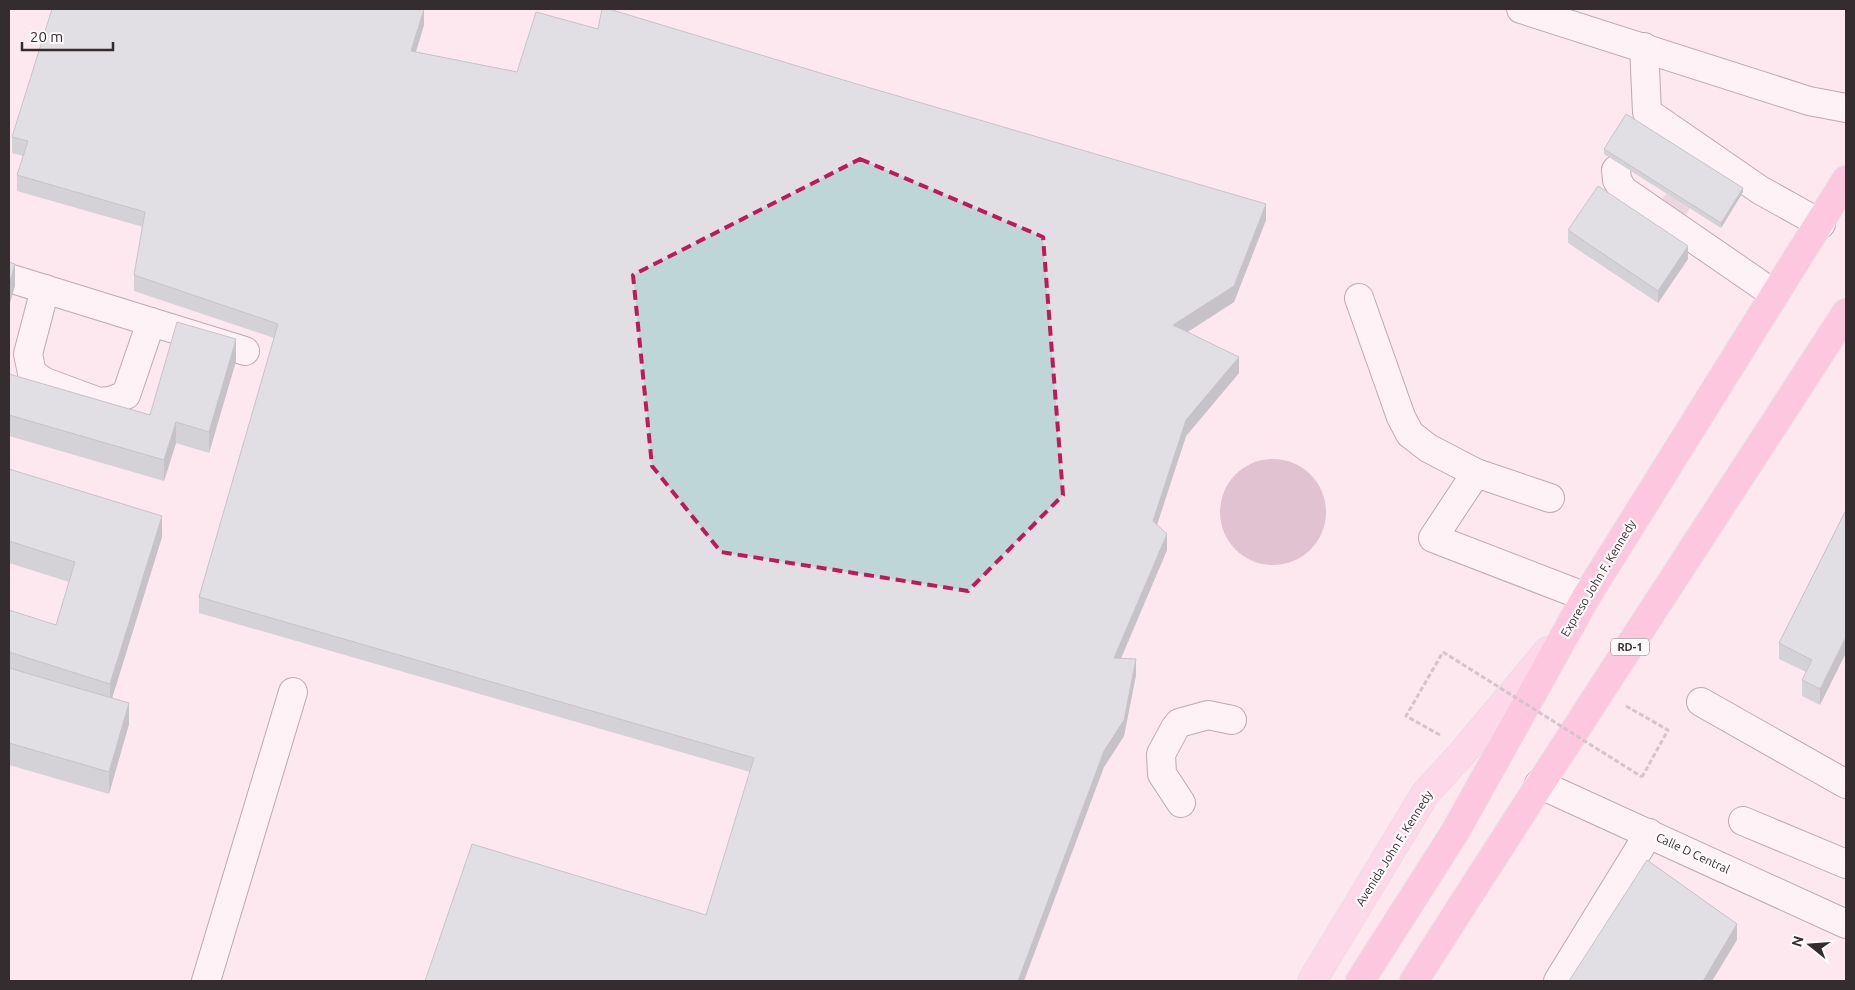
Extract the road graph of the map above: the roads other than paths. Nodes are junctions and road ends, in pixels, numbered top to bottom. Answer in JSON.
{"nodes":[{"id":1,"x":1520,"y":9,"type":"edge"},
{"id":2,"x":1644,"y":47,"type":"junction"},
{"id":3,"x":1846,"y":108,"type":"edge"},
{"id":4,"x":1616,"y":170,"type":"dead end"},
{"id":5,"x":1846,"y":180,"type":"edge"},
{"id":6,"x":1821,"y":224,"type":"junction"},
{"id":7,"x":9,"y":278,"type":"edge"},
{"id":8,"x":45,"y":289,"type":"junction"},
{"id":9,"x":1774,"y":294,"type":"junction"},
{"id":10,"x":1358,"y":298,"type":"dead end"},
{"id":11,"x":1846,"y":313,"type":"edge"},
{"id":12,"x":151,"y":322,"type":"junction"},
{"id":13,"x":245,"y":352,"type":"dead end"},
{"id":14,"x":1476,"y":473,"type":"junction"},
{"id":15,"x":1550,"y":498,"type":"dead end"},
{"id":16,"x":1586,"y":597,"type":"junction"},
{"id":17,"x":1565,"y":631,"type":"junction"},
{"id":18,"x":293,"y":692,"type":"dead end"},
{"id":19,"x":1701,"y":702,"type":"dead end"},
{"id":20,"x":1232,"y":720,"type":"dead end"},
{"id":21,"x":1539,"y":784,"type":"junction"},
{"id":22,"x":1846,"y":784,"type":"edge"},
{"id":23,"x":1181,"y":803,"type":"dead end"},
{"id":24,"x":1743,"y":821,"type":"dead end"},
{"id":25,"x":1649,"y":834,"type":"junction"},
{"id":26,"x":1846,"y":864,"type":"edge"},
{"id":27,"x":1846,"y":924,"type":"edge"},
{"id":28,"x":206,"y":981,"type":"edge"},
{"id":29,"x":1312,"y":981,"type":"edge"},
{"id":30,"x":1360,"y":981,"type":"edge"},
{"id":31,"x":1414,"y":981,"type":"edge"},
{"id":32,"x":1558,"y":981,"type":"edge"}],
"edges":[{"from":1,"to":2,"type":"street"},
{"from":2,"to":3,"type":"street"},
{"from":2,"to":6,"type":"street"},
{"from":4,"to":9,"type":"street"},
{"from":5,"to":6,"type":"highway","name":"Expreso John F. Kennedy"},
{"from":6,"to":9,"type":"highway","name":"Expreso John F. Kennedy"},
{"from":7,"to":8,"type":"street"},
{"from":8,"to":12,"type":"street"},
{"from":8,"to":12,"type":"street"},
{"from":9,"to":16,"type":"highway","name":"Expreso John F. Kennedy"},
{"from":10,"to":14,"type":"street"},
{"from":11,"to":21,"type":"highway","number":"RD-1"},
{"from":12,"to":13,"type":"street"},
{"from":14,"to":15,"type":"street"},
{"from":14,"to":16,"type":"street"},
{"from":16,"to":17,"type":"highway","name":"Expreso John F. Kennedy"},
{"from":17,"to":29,"type":"main road","name":"Avenida John F. Kennedy"},
{"from":17,"to":30,"type":"highway","name":"Expreso John F. Kennedy"},
{"from":18,"to":28,"type":"street"},
{"from":19,"to":22,"type":"street"},
{"from":20,"to":23,"type":"street"},
{"from":21,"to":25,"type":"street","name":"Calle D Central"},
{"from":21,"to":31,"type":"highway","number":"RD-1"},
{"from":24,"to":26,"type":"street"},
{"from":25,"to":27,"type":"street","name":"Calle D Central"},
{"from":25,"to":32,"type":"street"}]}
